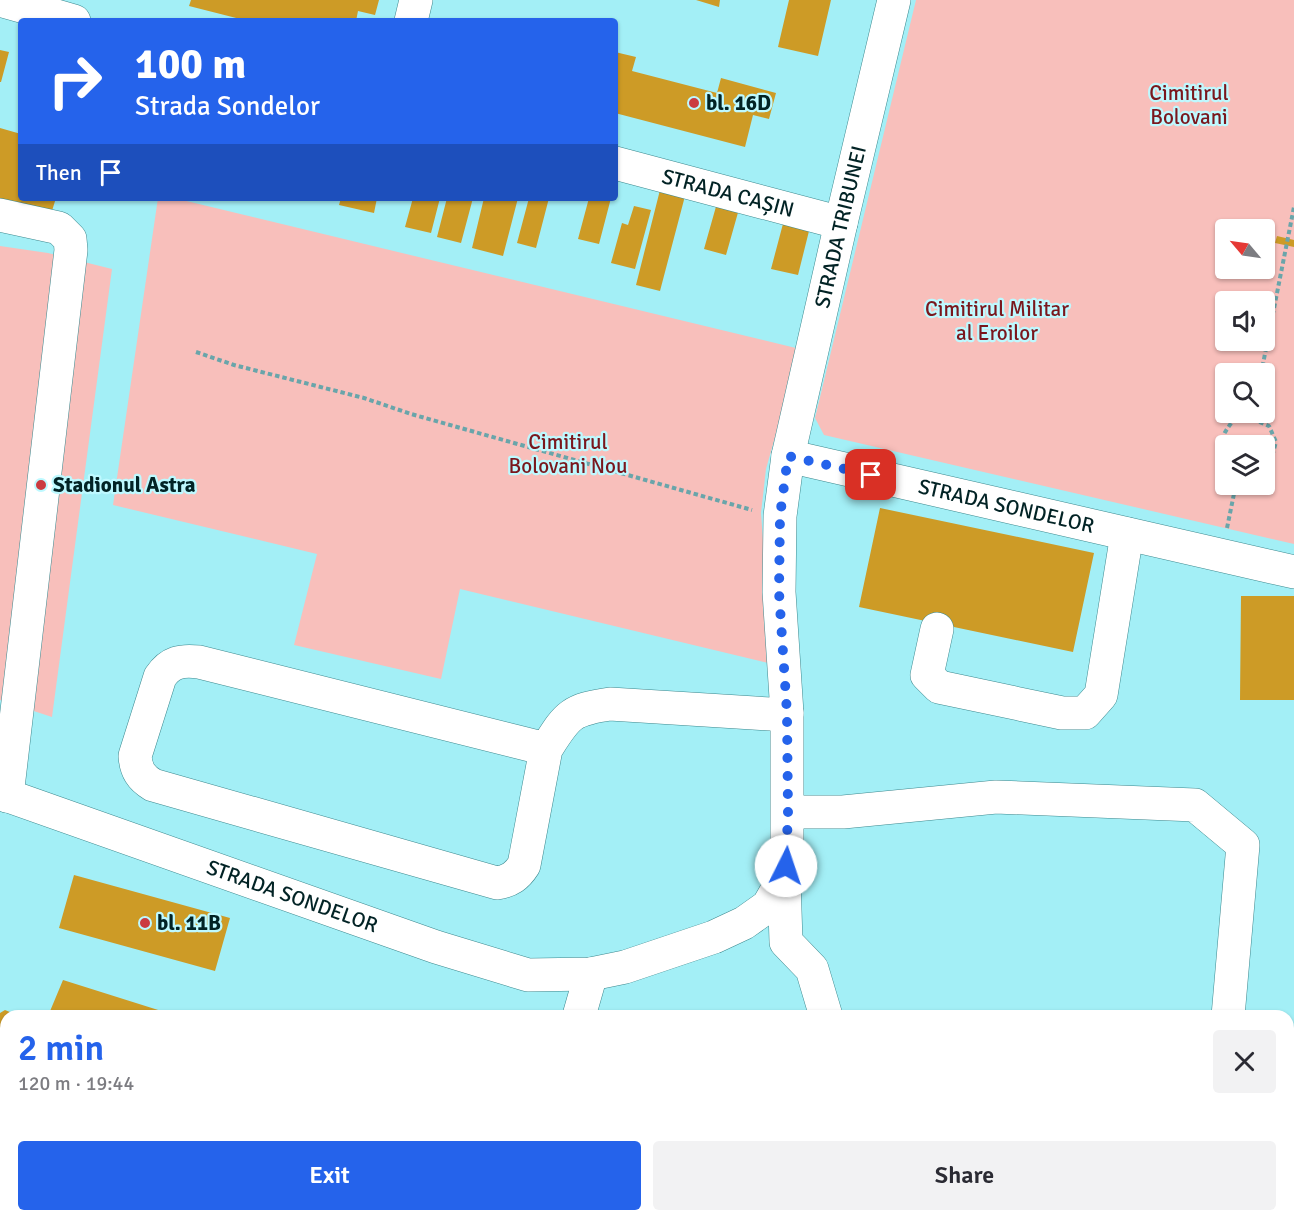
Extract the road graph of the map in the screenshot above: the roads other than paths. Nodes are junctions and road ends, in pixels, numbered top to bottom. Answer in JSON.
{"nodes":[{"id":1,"x":0,"y":0,"type":"edge"},
{"id":2,"x":416,"y":0,"type":"edge"},
{"id":3,"x":894,"y":0,"type":"edge"},
{"id":4,"x":63,"y":18,"type":"edge"},
{"id":5,"x":412,"y":18,"type":"edge"},
{"id":6,"x":618,"y":164,"type":"edge"},
{"id":7,"x":0,"y":216,"type":"edge"},
{"id":8,"x":841,"y":223,"type":"junction"},
{"id":9,"x":788,"y":456,"type":"junction"},
{"id":10,"x":1127,"y":534,"type":"junction"},
{"id":11,"x":1294,"y":572,"type":"edge"},
{"id":12,"x":938,"y":629,"type":"dead end"},
{"id":13,"x":787,"y":713,"type":"junction"},
{"id":14,"x":546,"y":749,"type":"junction"},
{"id":15,"x":3,"y":795,"type":"edge"},
{"id":16,"x":788,"y":812,"type":"junction"},
{"id":17,"x":784,"y":878,"type":"junction"},
{"id":18,"x":591,"y":974,"type":"junction"},
{"id":19,"x":581,"y":1010,"type":"edge"},
{"id":20,"x":824,"y":1010,"type":"edge"},
{"id":21,"x":1229,"y":1010,"type":"edge"}],
"edges":[{"from":1,"to":4,"type":"street"},
{"from":2,"to":5,"type":"street"},
{"from":3,"to":8,"type":"street","name":"STRADA TRIBUNEI"},
{"from":6,"to":8,"type":"street","name":"STRADA CAȘIN"},
{"from":7,"to":15,"type":"street"},
{"from":8,"to":9,"type":"street","name":"STRADA TRIBUNEI"},
{"from":9,"to":10,"type":"street","name":"STRADA SONDELOR"},
{"from":9,"to":13,"type":"street","name":"STRADA SONDELOR"},
{"from":10,"to":11,"type":"street","name":"STRADA SONDELOR"},
{"from":10,"to":12,"type":"street"},
{"from":13,"to":14,"type":"street"},
{"from":13,"to":16,"type":"street","name":"STRADA SONDELOR"},
{"from":14,"to":14,"type":"street"},
{"from":15,"to":18,"type":"street","name":"STRADA SONDELOR"},
{"from":16,"to":17,"type":"street","name":"STRADA SONDELOR"},
{"from":16,"to":21,"type":"street"},
{"from":17,"to":18,"type":"street","name":"STRADA SONDELOR"},
{"from":17,"to":20,"type":"street"},
{"from":18,"to":19,"type":"street"}]}
